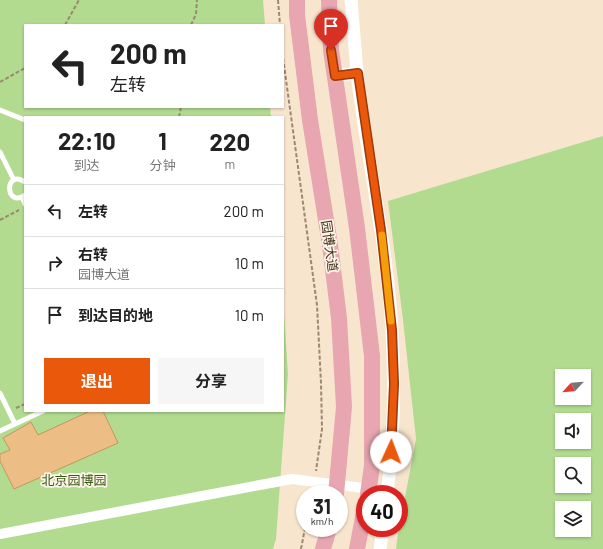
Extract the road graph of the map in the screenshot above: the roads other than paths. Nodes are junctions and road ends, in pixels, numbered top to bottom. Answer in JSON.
{"nodes":[{"id":1,"x":297,"y":0,"type":"edge"},
{"id":2,"x":329,"y":0,"type":"edge"},
{"id":3,"x":351,"y":0,"type":"edge"},
{"id":4,"x":358,"y":73,"type":"junction"},
{"id":5,"x":335,"y":76,"type":"junction"},
{"id":6,"x":0,"y":110,"type":"edge"},
{"id":7,"x":24,"y":120,"type":"edge"},
{"id":8,"x":0,"y":152,"type":"edge"},
{"id":9,"x":14,"y":180,"type":"junction"},
{"id":10,"x":24,"y":182,"type":"edge"},
{"id":11,"x":23,"y":196,"type":"edge"},
{"id":12,"x":0,"y":392,"type":"edge"},
{"id":13,"x":41,"y":412,"type":"edge"},
{"id":14,"x":15,"y":424,"type":"junction"},
{"id":15,"x":0,"y":431,"type":"edge"},
{"id":16,"x":326,"y":485,"type":"edge"},
{"id":17,"x":336,"y":485,"type":"edge"},
{"id":18,"x":369,"y":485,"type":"edge"},
{"id":19,"x":388,"y":485,"type":"edge"},
{"id":20,"x":0,"y":534,"type":"edge"},
{"id":21,"x":326,"y":537,"type":"edge"},
{"id":22,"x":359,"y":537,"type":"edge"},
{"id":23,"x":382,"y":537,"type":"edge"},
{"id":24,"x":323,"y":549,"type":"edge"},
{"id":25,"x":357,"y":549,"type":"edge"},
{"id":26,"x":380,"y":549,"type":"edge"}],
"edges":[{"from":1,"to":17,"type":"main road","name":"园博大道"},
{"from":2,"to":5,"type":"main road"},
{"from":3,"to":4,"type":"street"},
{"from":4,"to":5,"type":"street"},
{"from":4,"to":19,"type":"street"},
{"from":5,"to":18,"type":"main road"},
{"from":6,"to":7,"type":"lane"},
{"from":8,"to":9,"type":"lane"},
{"from":9,"to":10,"type":"lane"},
{"from":9,"to":11,"type":"lane"},
{"from":12,"to":14,"type":"lane"},
{"from":13,"to":14,"type":"lane"},
{"from":14,"to":15,"type":"lane"},
{"from":16,"to":20,"type":"street"},
{"from":21,"to":24,"type":"main road"},
{"from":22,"to":25,"type":"main road"},
{"from":23,"to":26,"type":"street"}]}
